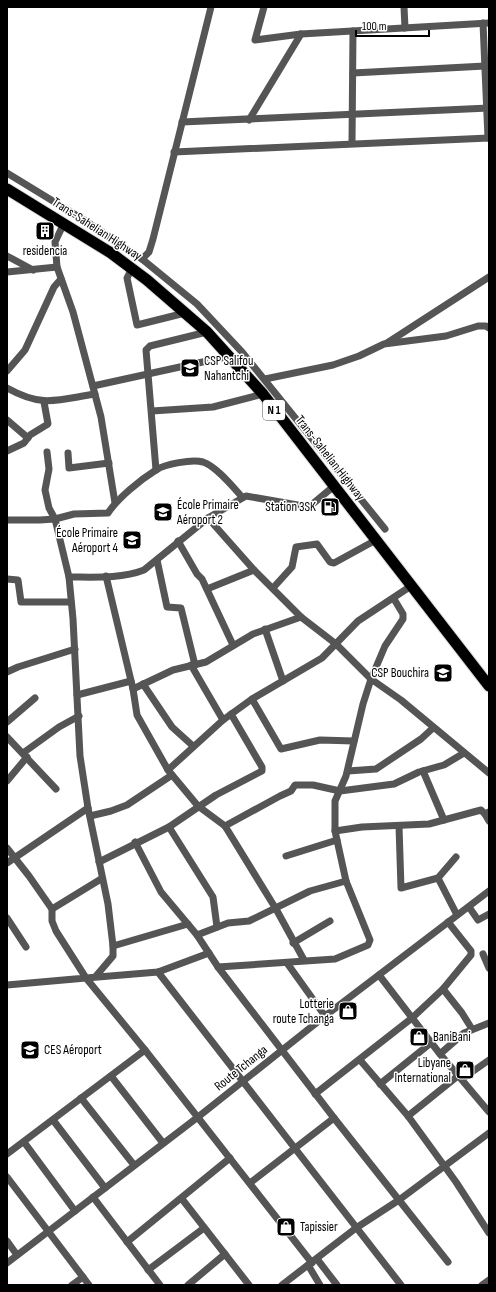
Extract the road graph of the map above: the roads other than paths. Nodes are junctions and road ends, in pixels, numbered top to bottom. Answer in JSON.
{"nodes":[{"id":1,"x":211,"y":7,"type":"edge"},
{"id":2,"x":264,"y":7,"type":"edge"},
{"id":3,"x":404,"y":7,"type":"edge"},
{"id":4,"x":486,"y":23,"type":"edge"},
{"id":5,"x":405,"y":28,"type":"junction"},
{"id":6,"x":353,"y":31,"type":"junction"},
{"id":7,"x":301,"y":34,"type":"junction"},
{"id":8,"x":485,"y":66,"type":"junction"},
{"id":9,"x":353,"y":73,"type":"junction"},
{"id":10,"x":488,"y":108,"type":"edge"},
{"id":11,"x":352,"y":114,"type":"junction"},
{"id":12,"x":250,"y":120,"type":"junction"},
{"id":13,"x":182,"y":122,"type":"junction"},
{"id":14,"x":488,"y":138,"type":"edge"},
{"id":15,"x":352,"y":143,"type":"junction"},
{"id":16,"x":174,"y":152,"type":"junction"},
{"id":17,"x":7,"y":173,"type":"edge"},
{"id":18,"x":7,"y":189,"type":"edge"},
{"id":19,"x":64,"y":223,"type":"junction"},
{"id":20,"x":7,"y":256,"type":"edge"},
{"id":21,"x":142,"y":259,"type":"junction"},
{"id":22,"x":57,"y":267,"type":"junction"},
{"id":23,"x":132,"y":268,"type":"junction"},
{"id":24,"x":33,"y":270,"type":"junction"},
{"id":25,"x":7,"y":272,"type":"edge"},
{"id":26,"x":489,"y":277,"type":"edge"},
{"id":27,"x":61,"y":279,"type":"junction"},
{"id":28,"x":185,"y":313,"type":"junction"},
{"id":29,"x":489,"y":328,"type":"edge"},
{"id":30,"x":207,"y":332,"type":"junction"},
{"id":31,"x":384,"y":344,"type":"junction"},
{"id":32,"x":230,"y":356,"type":"junction"},
{"id":33,"x":7,"y":371,"type":"edge"},
{"id":34,"x":147,"y":374,"type":"junction"},
{"id":35,"x":265,"y":379,"type":"junction"},
{"id":36,"x":93,"y":386,"type":"junction"},
{"id":37,"x":7,"y":388,"type":"edge"},
{"id":38,"x":95,"y":394,"type":"junction"},
{"id":39,"x":263,"y":394,"type":"junction"},
{"id":40,"x":44,"y":402,"type":"junction"},
{"id":41,"x":152,"y":410,"type":"junction"},
{"id":42,"x":7,"y":420,"type":"edge"},
{"id":43,"x":28,"y":438,"type":"junction"},
{"id":44,"x":7,"y":451,"type":"edge"},
{"id":45,"x":47,"y":452,"type":"dead end"},
{"id":46,"x":68,"y":453,"type":"dead end"},
{"id":47,"x":109,"y":463,"type":"junction"},
{"id":48,"x":156,"y":470,"type":"junction"},
{"id":49,"x":334,"y":486,"type":"junction"},
{"id":50,"x":242,"y":497,"type":"junction"},
{"id":51,"x":115,"y":503,"type":"junction"},
{"id":52,"x":208,"y":518,"type":"junction"},
{"id":53,"x":55,"y":519,"type":"junction"},
{"id":54,"x":7,"y":520,"type":"edge"},
{"id":55,"x":385,"y":529,"type":"dead end"},
{"id":56,"x":376,"y":540,"type":"junction"},
{"id":57,"x":178,"y":541,"type":"junction"},
{"id":58,"x":157,"y":560,"type":"junction"},
{"id":59,"x":254,"y":570,"type":"junction"},
{"id":60,"x":106,"y":576,"type":"junction"},
{"id":61,"x":69,"y":577,"type":"junction"},
{"id":62,"x":7,"y":579,"type":"edge"},
{"id":63,"x":411,"y":586,"type":"junction"},
{"id":64,"x":273,"y":588,"type":"junction"},
{"id":65,"x":206,"y":589,"type":"junction"},
{"id":66,"x":394,"y":598,"type":"junction"},
{"id":67,"x":71,"y":602,"type":"junction"},
{"id":68,"x":301,"y":617,"type":"junction"},
{"id":69,"x":265,"y":629,"type":"junction"},
{"id":70,"x":336,"y":644,"type":"junction"},
{"id":71,"x":233,"y":645,"type":"junction"},
{"id":72,"x":75,"y":649,"type":"junction"},
{"id":73,"x":193,"y":665,"type":"junction"},
{"id":74,"x":7,"y":672,"type":"edge"},
{"id":75,"x":371,"y":679,"type":"junction"},
{"id":76,"x":131,"y":681,"type":"junction"},
{"id":77,"x":283,"y":681,"type":"junction"},
{"id":78,"x":143,"y":684,"type":"junction"},
{"id":79,"x":489,"y":686,"type":"edge"},
{"id":80,"x":134,"y":689,"type":"junction"},
{"id":81,"x":77,"y":695,"type":"junction"},
{"id":82,"x":35,"y":698,"type":"dead end"},
{"id":83,"x":252,"y":699,"type":"junction"},
{"id":84,"x":231,"y":714,"type":"junction"},
{"id":85,"x":79,"y":716,"type":"junction"},
{"id":86,"x":223,"y":720,"type":"junction"},
{"id":87,"x":7,"y":722,"type":"edge"},
{"id":88,"x":433,"y":728,"type":"junction"},
{"id":89,"x":7,"y":737,"type":"edge"},
{"id":90,"x":354,"y":741,"type":"junction"},
{"id":91,"x":193,"y":746,"type":"junction"},
{"id":92,"x":464,"y":753,"type":"junction"},
{"id":93,"x":25,"y":755,"type":"junction"},
{"id":94,"x":348,"y":771,"type":"junction"},
{"id":95,"x":423,"y":771,"type":"junction"},
{"id":96,"x":170,"y":772,"type":"junction"},
{"id":97,"x":489,"y":773,"type":"edge"},
{"id":98,"x":7,"y":781,"type":"edge"},
{"id":99,"x":56,"y":789,"type":"dead end"},
{"id":100,"x":340,"y":791,"type":"junction"},
{"id":101,"x":198,"y":806,"type":"junction"},
{"id":102,"x":88,"y":808,"type":"junction"},
{"id":103,"x":487,"y":813,"type":"edge"},
{"id":104,"x":90,"y":816,"type":"junction"},
{"id":105,"x":444,"y":820,"type":"junction"},
{"id":106,"x":489,"y":821,"type":"edge"},
{"id":107,"x":225,"y":826,"type":"junction"},
{"id":108,"x":399,"y":826,"type":"junction"},
{"id":109,"x":169,"y":827,"type":"junction"},
{"id":110,"x":336,"y":831,"type":"junction"},
{"id":111,"x":337,"y":840,"type":"junction"},
{"id":112,"x":135,"y":842,"type":"junction"},
{"id":113,"x":7,"y":848,"type":"edge"},
{"id":114,"x":286,"y":856,"type":"dead end"},
{"id":115,"x":456,"y":857,"type":"dead end"},
{"id":116,"x":16,"y":859,"type":"junction"},
{"id":117,"x":98,"y":862,"type":"junction"},
{"id":118,"x":7,"y":863,"type":"edge"},
{"id":119,"x":438,"y":878,"type":"junction"},
{"id":120,"x":101,"y":879,"type":"junction"},
{"id":121,"x":346,"y":881,"type":"junction"},
{"id":122,"x":489,"y":891,"type":"edge"},
{"id":123,"x":469,"y":907,"type":"junction"},
{"id":124,"x":52,"y":909,"type":"junction"},
{"id":125,"x":276,"y":909,"type":"junction"},
{"id":126,"x":457,"y":915,"type":"junction"},
{"id":127,"x":488,"y":915,"type":"edge"},
{"id":128,"x":7,"y":918,"type":"edge"},
{"id":129,"x":330,"y":921,"type":"dead end"},
{"id":130,"x":448,"y":922,"type":"junction"},
{"id":131,"x":188,"y":924,"type":"junction"},
{"id":132,"x":217,"y":927,"type":"junction"},
{"id":133,"x":197,"y":935,"type":"junction"},
{"id":134,"x":293,"y":943,"type":"junction"},
{"id":135,"x":113,"y":946,"type":"junction"},
{"id":136,"x":26,"y":947,"type":"dead end"},
{"id":137,"x":209,"y":953,"type":"junction"},
{"id":138,"x":483,"y":954,"type":"dead end"},
{"id":139,"x":304,"y":960,"type":"junction"},
{"id":140,"x":287,"y":963,"type":"junction"},
{"id":141,"x":218,"y":967,"type":"junction"},
{"id":142,"x":489,"y":968,"type":"edge"},
{"id":143,"x":158,"y":972,"type":"junction"},
{"id":144,"x":379,"y":975,"type":"junction"},
{"id":145,"x":96,"y":976,"type":"junction"},
{"id":146,"x":86,"y":978,"type":"junction"},
{"id":147,"x":7,"y":985,"type":"edge"},
{"id":148,"x":443,"y":989,"type":"junction"},
{"id":149,"x":325,"y":1016,"type":"junction"},
{"id":150,"x":412,"y":1018,"type":"junction"},
{"id":151,"x":489,"y":1023,"type":"edge"},
{"id":152,"x":472,"y":1029,"type":"junction"},
{"id":153,"x":432,"y":1042,"type":"junction"},
{"id":154,"x":145,"y":1050,"type":"junction"},
{"id":155,"x":282,"y":1050,"type":"junction"},
{"id":156,"x":440,"y":1054,"type":"junction"},
{"id":157,"x":360,"y":1060,"type":"junction"},
{"id":158,"x":489,"y":1060,"type":"edge"},
{"id":159,"x":111,"y":1076,"type":"junction"},
{"id":160,"x":460,"y":1077,"type":"junction"},
{"id":161,"x":242,"y":1082,"type":"junction"},
{"id":162,"x":380,"y":1084,"type":"junction"},
{"id":163,"x":316,"y":1094,"type":"junction"},
{"id":164,"x":81,"y":1098,"type":"junction"},
{"id":165,"x":489,"y":1112,"type":"edge"},
{"id":166,"x":408,"y":1116,"type":"junction"},
{"id":167,"x":198,"y":1117,"type":"junction"},
{"id":168,"x":334,"y":1118,"type":"junction"},
{"id":169,"x":53,"y":1120,"type":"junction"},
{"id":170,"x":489,"y":1133,"type":"edge"},
{"id":171,"x":24,"y":1142,"type":"junction"},
{"id":172,"x":163,"y":1143,"type":"junction"},
{"id":173,"x":294,"y":1149,"type":"junction"},
{"id":174,"x":7,"y":1154,"type":"edge"},
{"id":175,"x":230,"y":1158,"type":"junction"},
{"id":176,"x":134,"y":1165,"type":"junction"},
{"id":177,"x":444,"y":1167,"type":"junction"},
{"id":178,"x":7,"y":1177,"type":"edge"},
{"id":179,"x":250,"y":1183,"type":"junction"},
{"id":180,"x":105,"y":1188,"type":"junction"},
{"id":181,"x":93,"y":1197,"type":"junction"},
{"id":182,"x":182,"y":1199,"type":"junction"},
{"id":183,"x":399,"y":1200,"type":"junction"},
{"id":184,"x":75,"y":1211,"type":"junction"},
{"id":185,"x":204,"y":1228,"type":"junction"},
{"id":186,"x":356,"y":1228,"type":"junction"},
{"id":187,"x":48,"y":1232,"type":"junction"},
{"id":188,"x":489,"y":1234,"type":"edge"},
{"id":189,"x":7,"y":1241,"type":"edge"},
{"id":190,"x":127,"y":1242,"type":"junction"},
{"id":191,"x":225,"y":1254,"type":"junction"},
{"id":192,"x":17,"y":1255,"type":"junction"},
{"id":193,"x":7,"y":1262,"type":"edge"},
{"id":194,"x":312,"y":1262,"type":"junction"},
{"id":195,"x":448,"y":1262,"type":"dead end"},
{"id":196,"x":148,"y":1270,"type":"junction"},
{"id":197,"x":83,"y":1277,"type":"junction"},
{"id":198,"x":489,"y":1280,"type":"edge"},
{"id":199,"x":72,"y":1285,"type":"edge"},
{"id":200,"x":89,"y":1285,"type":"edge"},
{"id":201,"x":160,"y":1285,"type":"edge"},
{"id":202,"x":188,"y":1285,"type":"edge"},
{"id":203,"x":249,"y":1285,"type":"edge"},
{"id":204,"x":282,"y":1285,"type":"edge"},
{"id":205,"x":320,"y":1285,"type":"edge"},
{"id":206,"x":337,"y":1285,"type":"edge"},
{"id":207,"x":401,"y":1285,"type":"edge"},
{"id":208,"x":482,"y":1285,"type":"edge"}],
"edges":[{"from":1,"to":13,"type":"street"},
{"from":2,"to":7,"type":"street"},
{"from":3,"to":5,"type":"street"},
{"from":4,"to":5,"type":"street"},
{"from":4,"to":8,"type":"street"},
{"from":5,"to":6,"type":"street"},
{"from":6,"to":7,"type":"street"},
{"from":6,"to":9,"type":"street"},
{"from":7,"to":12,"type":"street"},
{"from":8,"to":9,"type":"street"},
{"from":8,"to":10,"type":"street"},
{"from":9,"to":11,"type":"street"},
{"from":10,"to":11,"type":"street"},
{"from":10,"to":14,"type":"street"},
{"from":11,"to":12,"type":"street"},
{"from":11,"to":15,"type":"street"},
{"from":12,"to":13,"type":"street"},
{"from":13,"to":16,"type":"street"},
{"from":14,"to":15,"type":"street"},
{"from":15,"to":16,"type":"street"},
{"from":16,"to":21,"type":"street"},
{"from":17,"to":21,"type":"street"},
{"from":18,"to":19,"type":"highway","name":"Trans-Sahelian Highway","number":"N 1"},
{"from":19,"to":22,"type":"street"},
{"from":19,"to":23,"type":"highway","name":"Trans-Sahelian Highway","number":"N 1"},
{"from":20,"to":24,"type":"street"},
{"from":21,"to":35,"type":"street"},
{"from":22,"to":24,"type":"street"},
{"from":22,"to":27,"type":"street"},
{"from":23,"to":28,"type":"highway","name":"Trans-Sahelian Highway","number":"N 1"},
{"from":23,"to":28,"type":"street"},
{"from":24,"to":25,"type":"street"},
{"from":26,"to":31,"type":"street"},
{"from":27,"to":33,"type":"street"},
{"from":27,"to":36,"type":"street"},
{"from":28,"to":30,"type":"highway","name":"Trans-Sahelian Highway","number":"N 1"},
{"from":29,"to":31,"type":"street"},
{"from":30,"to":32,"type":"highway","name":"Trans-Sahelian Highway","number":"N 1"},
{"from":30,"to":34,"type":"street"},
{"from":31,"to":35,"type":"street"},
{"from":32,"to":34,"type":"street"},
{"from":32,"to":39,"type":"highway","name":"Trans-Sahelian Highway","number":"N 1"},
{"from":34,"to":36,"type":"street"},
{"from":34,"to":41,"type":"street"},
{"from":35,"to":55,"type":"street"},
{"from":36,"to":38,"type":"street"},
{"from":37,"to":40,"type":"street"},
{"from":38,"to":40,"type":"street"},
{"from":38,"to":47,"type":"street"},
{"from":39,"to":41,"type":"street"},
{"from":39,"to":49,"type":"highway","name":"Trans-Sahelian Highway","number":"N 1"},
{"from":40,"to":43,"type":"street"},
{"from":41,"to":48,"type":"street"},
{"from":42,"to":43,"type":"street"},
{"from":43,"to":44,"type":"street"},
{"from":45,"to":53,"type":"street"},
{"from":46,"to":47,"type":"street"},
{"from":47,"to":51,"type":"street"},
{"from":48,"to":50,"type":"street"},
{"from":48,"to":51,"type":"street"},
{"from":49,"to":50,"type":"street"},
{"from":49,"to":56,"type":"highway","name":"Trans-Sahelian Highway","number":"N 1"},
{"from":50,"to":52,"type":"street"},
{"from":51,"to":53,"type":"street"},
{"from":52,"to":57,"type":"street"},
{"from":52,"to":59,"type":"street"},
{"from":53,"to":54,"type":"street"},
{"from":53,"to":61,"type":"street"},
{"from":56,"to":63,"type":"highway","name":"Trans-Sahelian Highway","number":"N 1"},
{"from":56,"to":64,"type":"street"},
{"from":57,"to":58,"type":"street"},
{"from":57,"to":65,"type":"street"},
{"from":58,"to":60,"type":"street"},
{"from":58,"to":73,"type":"street"},
{"from":59,"to":64,"type":"street"},
{"from":59,"to":65,"type":"street"},
{"from":60,"to":61,"type":"street"},
{"from":60,"to":76,"type":"street"},
{"from":61,"to":67,"type":"street"},
{"from":62,"to":67,"type":"street"},
{"from":63,"to":66,"type":"street"},
{"from":63,"to":79,"type":"highway","name":"Trans-Sahelian Highway","number":"N 1"},
{"from":64,"to":68,"type":"street"},
{"from":65,"to":71,"type":"street"},
{"from":66,"to":70,"type":"street"},
{"from":66,"to":75,"type":"street"},
{"from":67,"to":72,"type":"street"},
{"from":68,"to":69,"type":"street"},
{"from":68,"to":70,"type":"street"},
{"from":69,"to":71,"type":"street"},
{"from":69,"to":77,"type":"street"},
{"from":70,"to":75,"type":"street"},
{"from":70,"to":77,"type":"street"},
{"from":71,"to":73,"type":"street"},
{"from":72,"to":74,"type":"street"},
{"from":72,"to":81,"type":"street"},
{"from":73,"to":78,"type":"street"},
{"from":73,"to":86,"type":"street"},
{"from":75,"to":88,"type":"street"},
{"from":75,"to":90,"type":"street"},
{"from":76,"to":80,"type":"street"},
{"from":76,"to":81,"type":"street"},
{"from":77,"to":83,"type":"street"},
{"from":78,"to":80,"type":"street"},
{"from":78,"to":91,"type":"street"},
{"from":80,"to":96,"type":"street"},
{"from":81,"to":85,"type":"street"},
{"from":82,"to":87,"type":"street"},
{"from":83,"to":84,"type":"street"},
{"from":83,"to":90,"type":"street"},
{"from":84,"to":86,"type":"street"},
{"from":84,"to":101,"type":"street"},
{"from":85,"to":93,"type":"street"},
{"from":85,"to":102,"type":"street"},
{"from":86,"to":91,"type":"street"},
{"from":88,"to":92,"type":"street"},
{"from":88,"to":94,"type":"street"},
{"from":89,"to":93,"type":"street"},
{"from":90,"to":94,"type":"street"},
{"from":91,"to":96,"type":"street"},
{"from":92,"to":95,"type":"street"},
{"from":92,"to":97,"type":"street"},
{"from":93,"to":98,"type":"street"},
{"from":93,"to":99,"type":"street"},
{"from":94,"to":100,"type":"street"},
{"from":95,"to":100,"type":"street"},
{"from":95,"to":105,"type":"street"},
{"from":96,"to":101,"type":"street"},
{"from":96,"to":104,"type":"street"},
{"from":100,"to":107,"type":"street"},
{"from":100,"to":110,"type":"street"},
{"from":101,"to":107,"type":"street"},
{"from":101,"to":109,"type":"street"},
{"from":102,"to":104,"type":"street"},
{"from":102,"to":116,"type":"street"},
{"from":103,"to":105,"type":"street"},
{"from":103,"to":106,"type":"street"},
{"from":104,"to":117,"type":"street"},
{"from":105,"to":108,"type":"street"},
{"from":107,"to":125,"type":"street"},
{"from":108,"to":110,"type":"street"},
{"from":108,"to":119,"type":"street"},
{"from":109,"to":112,"type":"street"},
{"from":109,"to":132,"type":"street"},
{"from":110,"to":111,"type":"street"},
{"from":111,"to":114,"type":"street"},
{"from":111,"to":121,"type":"street"},
{"from":112,"to":117,"type":"street"},
{"from":112,"to":131,"type":"street"},
{"from":113,"to":116,"type":"street"},
{"from":115,"to":119,"type":"street"},
{"from":116,"to":118,"type":"street"},
{"from":116,"to":124,"type":"street"},
{"from":117,"to":120,"type":"street"},
{"from":119,"to":126,"type":"street"},
{"from":120,"to":124,"type":"street"},
{"from":120,"to":135,"type":"street"},
{"from":121,"to":125,"type":"street"},
{"from":121,"to":139,"type":"street"},
{"from":122,"to":123,"type":"street","name":"Route Tchanga"},
{"from":123,"to":126,"type":"street","name":"Route Tchanga"},
{"from":123,"to":127,"type":"street"},
{"from":124,"to":146,"type":"street"},
{"from":125,"to":132,"type":"street"},
{"from":125,"to":134,"type":"street"},
{"from":126,"to":130,"type":"street","name":"Route Tchanga"},
{"from":128,"to":136,"type":"street"},
{"from":129,"to":134,"type":"street"},
{"from":130,"to":144,"type":"street","name":"Route Tchanga"},
{"from":130,"to":148,"type":"street"},
{"from":131,"to":133,"type":"street"},
{"from":131,"to":135,"type":"street"},
{"from":132,"to":133,"type":"street"},
{"from":133,"to":137,"type":"street"},
{"from":134,"to":139,"type":"street"},
{"from":135,"to":145,"type":"street"},
{"from":137,"to":141,"type":"street"},
{"from":137,"to":143,"type":"street"},
{"from":138,"to":142,"type":"street"},
{"from":139,"to":140,"type":"street"},
{"from":140,"to":141,"type":"street"},
{"from":140,"to":149,"type":"street"},
{"from":141,"to":155,"type":"street"},
{"from":143,"to":145,"type":"street"},
{"from":143,"to":161,"type":"street"},
{"from":144,"to":149,"type":"street","name":"Route Tchanga"},
{"from":144,"to":150,"type":"street"},
{"from":145,"to":146,"type":"street"},
{"from":146,"to":147,"type":"street"},
{"from":146,"to":154,"type":"street"},
{"from":148,"to":150,"type":"street"},
{"from":148,"to":152,"type":"street"},
{"from":149,"to":155,"type":"street","name":"Route Tchanga"},
{"from":150,"to":153,"type":"street"},
{"from":150,"to":157,"type":"street"},
{"from":151,"to":152,"type":"street"},
{"from":152,"to":156,"type":"street"},
{"from":153,"to":156,"type":"street"},
{"from":153,"to":162,"type":"street"},
{"from":154,"to":159,"type":"street"},
{"from":154,"to":167,"type":"street"},
{"from":155,"to":161,"type":"street","name":"Route Tchanga"},
{"from":155,"to":163,"type":"street"},
{"from":156,"to":160,"type":"street"},
{"from":157,"to":162,"type":"street"},
{"from":157,"to":163,"type":"street"},
{"from":158,"to":160,"type":"street"},
{"from":159,"to":164,"type":"street"},
{"from":159,"to":172,"type":"street"},
{"from":160,"to":165,"type":"street"},
{"from":160,"to":166,"type":"street"},
{"from":161,"to":167,"type":"street","name":"Route Tchanga"},
{"from":161,"to":173,"type":"street"},
{"from":162,"to":166,"type":"street"},
{"from":163,"to":168,"type":"street"},
{"from":164,"to":169,"type":"street"},
{"from":164,"to":176,"type":"street"},
{"from":166,"to":177,"type":"street"},
{"from":167,"to":172,"type":"street","name":"Route Tchanga"},
{"from":167,"to":175,"type":"street"},
{"from":168,"to":173,"type":"street"},
{"from":168,"to":183,"type":"street"},
{"from":169,"to":171,"type":"street"},
{"from":169,"to":180,"type":"street"},
{"from":170,"to":177,"type":"street"},
{"from":171,"to":174,"type":"street"},
{"from":171,"to":184,"type":"street"},
{"from":172,"to":176,"type":"street","name":"Route Tchanga"},
{"from":173,"to":179,"type":"street"},
{"from":173,"to":186,"type":"street"},
{"from":175,"to":179,"type":"street"},
{"from":175,"to":182,"type":"street"},
{"from":176,"to":180,"type":"street","name":"Route Tchanga"},
{"from":177,"to":183,"type":"street"},
{"from":177,"to":188,"type":"street"},
{"from":178,"to":187,"type":"street"},
{"from":179,"to":194,"type":"street"},
{"from":180,"to":181,"type":"street","name":"Route Tchanga"},
{"from":181,"to":184,"type":"street","name":"Route Tchanga"},
{"from":181,"to":190,"type":"street"},
{"from":182,"to":185,"type":"street"},
{"from":182,"to":190,"type":"street"},
{"from":183,"to":186,"type":"street"},
{"from":183,"to":195,"type":"street"},
{"from":184,"to":187,"type":"street","name":"Route Tchanga"},
{"from":185,"to":191,"type":"street"},
{"from":185,"to":196,"type":"street"},
{"from":186,"to":194,"type":"street"},
{"from":186,"to":207,"type":"street"},
{"from":187,"to":192,"type":"street","name":"Route Tchanga"},
{"from":187,"to":197,"type":"street"},
{"from":189,"to":192,"type":"street"},
{"from":190,"to":196,"type":"street"},
{"from":191,"to":202,"type":"street"},
{"from":191,"to":203,"type":"street"},
{"from":192,"to":193,"type":"street","name":"Route Tchanga"},
{"from":194,"to":204,"type":"street"},
{"from":194,"to":205,"type":"street"},
{"from":194,"to":206,"type":"street"},
{"from":196,"to":201,"type":"street"},
{"from":197,"to":199,"type":"street"},
{"from":197,"to":200,"type":"street"},
{"from":198,"to":208,"type":"street"}]}
